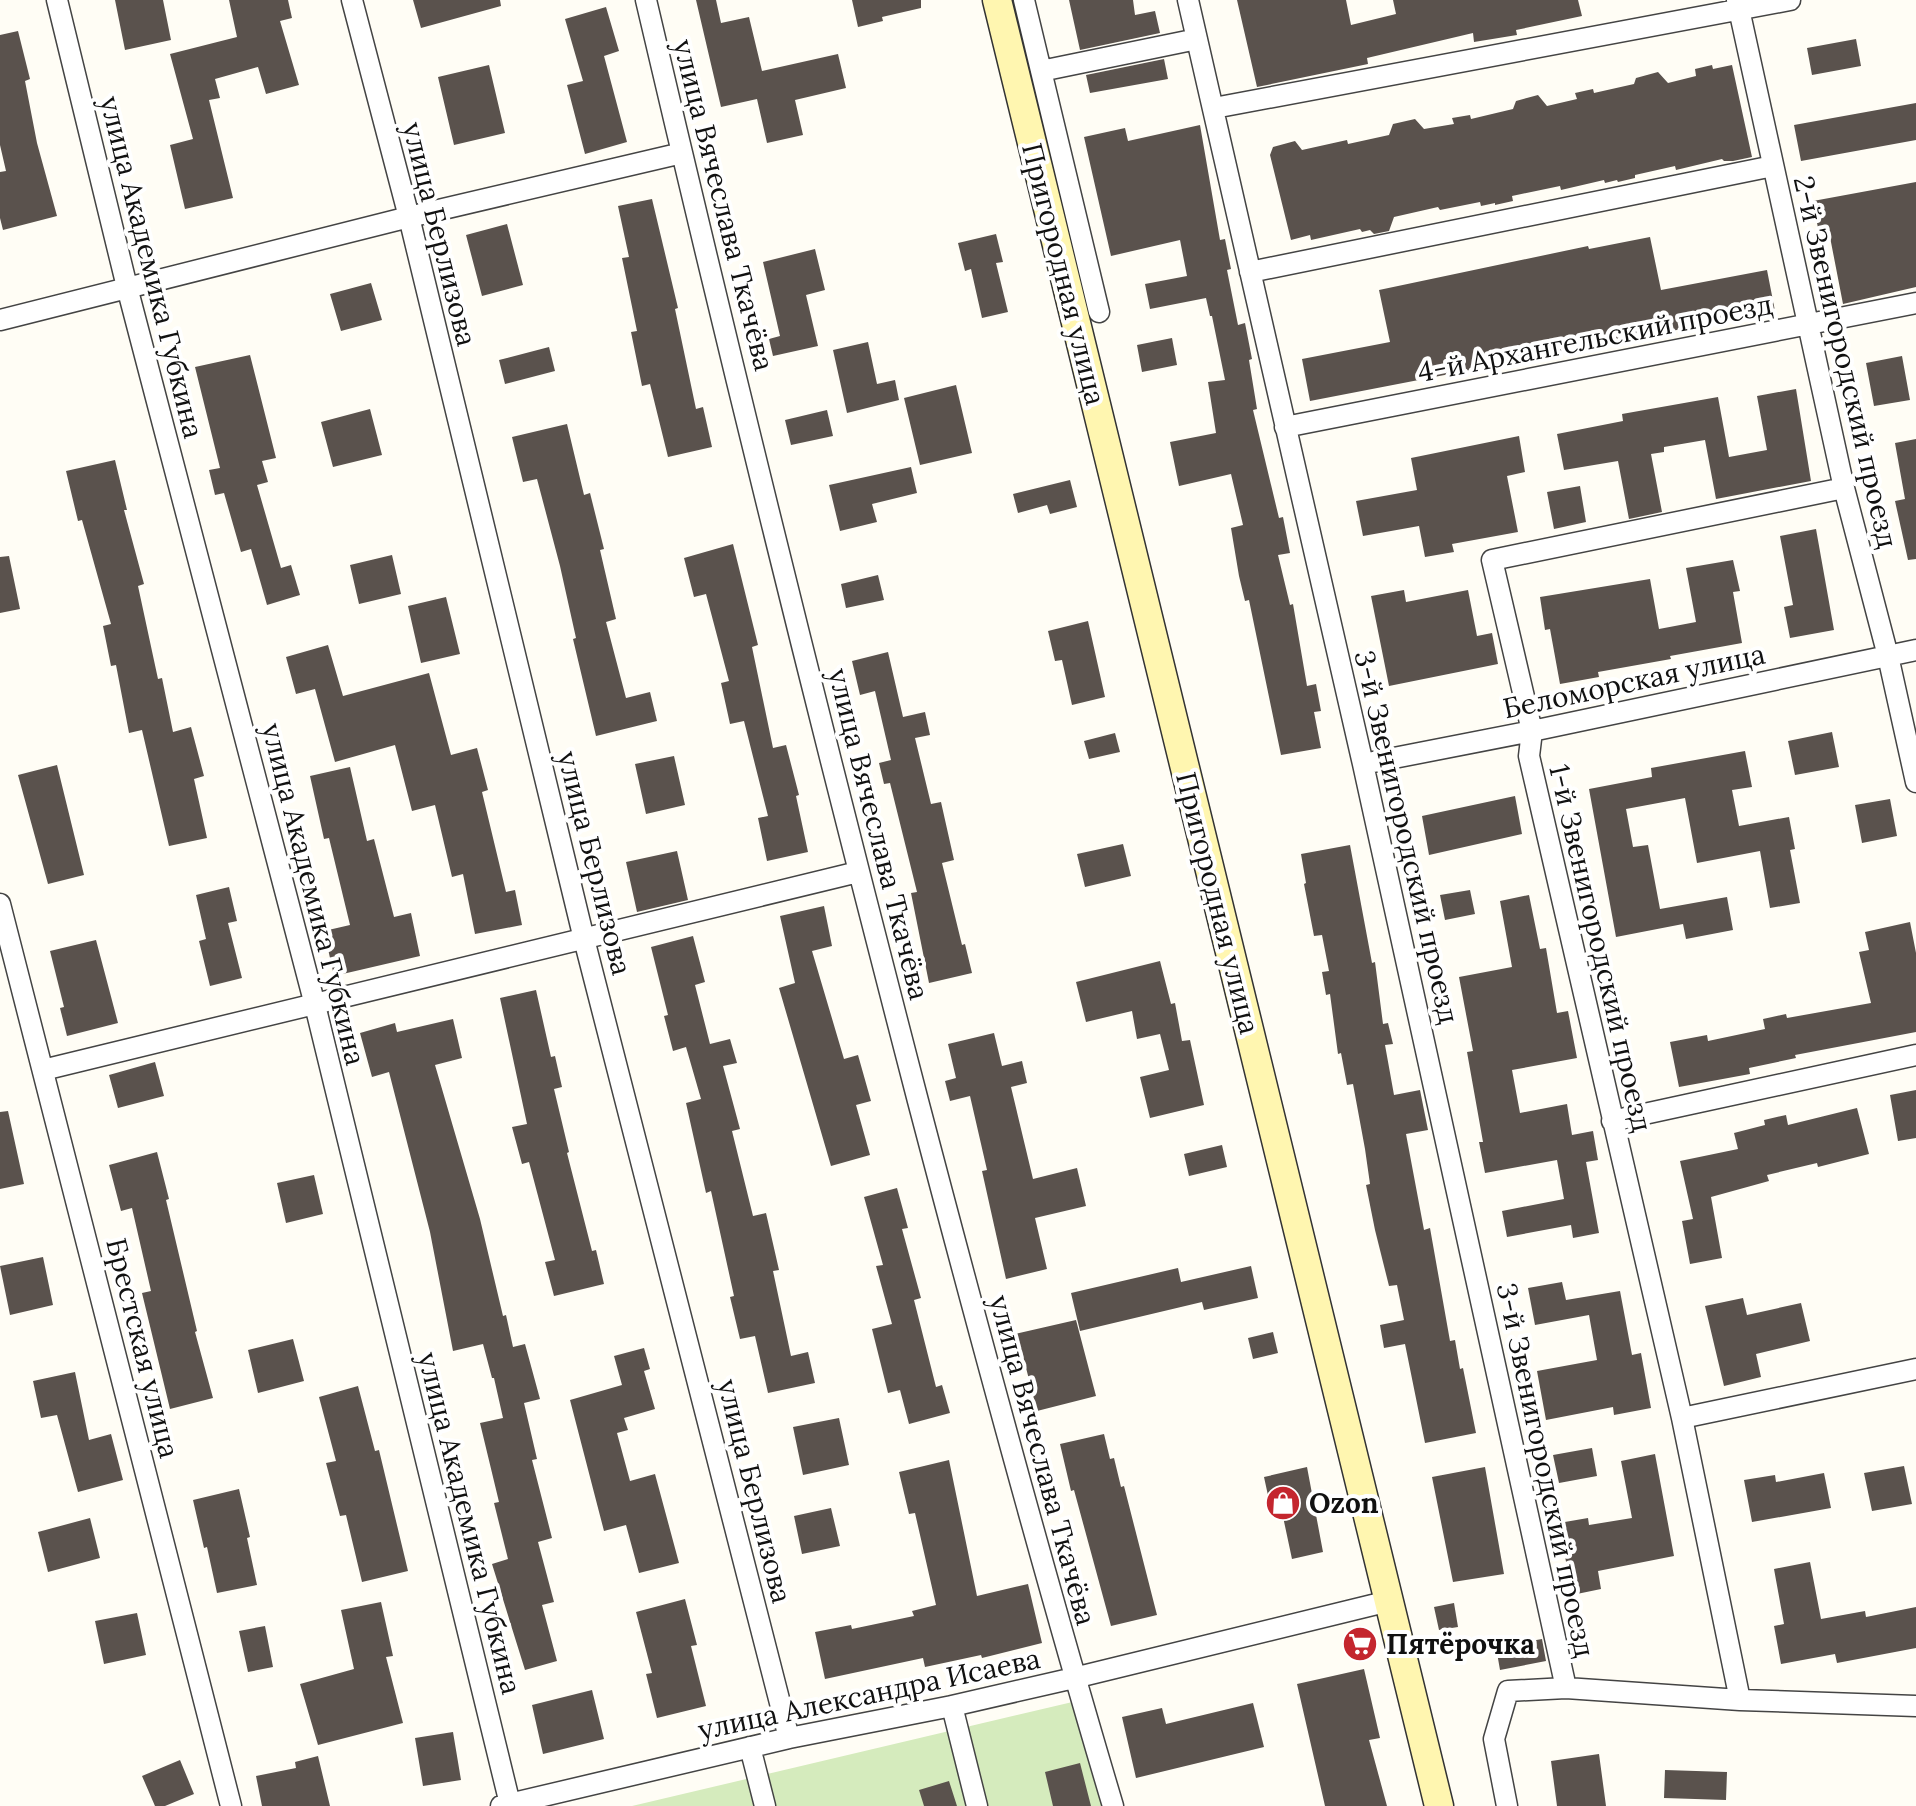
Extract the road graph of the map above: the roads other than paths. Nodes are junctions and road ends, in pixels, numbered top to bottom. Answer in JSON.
{"nodes":[{"id":1,"x":57,"y":0,"type":"edge"},
{"id":2,"x":352,"y":0,"type":"edge"},
{"id":3,"x":646,"y":0,"type":"edge"},
{"id":4,"x":997,"y":0,"type":"edge"},
{"id":5,"x":1024,"y":0,"type":"edge"},
{"id":6,"x":1188,"y":0,"type":"edge"},
{"id":7,"x":1790,"y":0,"type":"edge"},
{"id":8,"x":1738,"y":5,"type":"edge"},
{"id":9,"x":1197,"y":39,"type":"junction"},
{"id":10,"x":1041,"y":71,"type":"junction"},
{"id":11,"x":1214,"y":108,"type":"junction"},
{"id":12,"x":682,"y":153,"type":"junction"},
{"id":13,"x":1773,"y":166,"type":"junction"},
{"id":14,"x":409,"y":217,"type":"junction"},
{"id":15,"x":1250,"y":272,"type":"junction"},
{"id":16,"x":127,"y":287,"type":"junction"},
{"id":17,"x":1916,"y":303,"type":"edge"},
{"id":18,"x":1099,"y":312,"type":"dead end"},
{"id":19,"x":0,"y":320,"type":"edge"},
{"id":20,"x":1807,"y":325,"type":"junction"},
{"id":21,"x":1285,"y":427,"type":"junction"},
{"id":22,"x":1844,"y":488,"type":"junction"},
{"id":23,"x":1916,"y":650,"type":"edge"},
{"id":24,"x":1888,"y":656,"type":"junction"},
{"id":25,"x":1532,"y":731,"type":"junction"},
{"id":26,"x":1363,"y":764,"type":"junction"},
{"id":27,"x":1916,"y":782,"type":"edge"},
{"id":28,"x":858,"y":872,"type":"junction"},
{"id":29,"x":0,"y":904,"type":"edge"},
{"id":30,"x":584,"y":939,"type":"junction"},
{"id":31,"x":315,"y":1005,"type":"junction"},
{"id":32,"x":1916,"y":1055,"type":"edge"},
{"id":33,"x":43,"y":1070,"type":"junction"},
{"id":34,"x":1612,"y":1121,"type":"junction"},
{"id":35,"x":1916,"y":1369,"type":"edge"},
{"id":36,"x":1682,"y":1418,"type":"junction"},
{"id":37,"x":1389,"y":1601,"type":"junction"},
{"id":38,"x":1074,"y":1678,"type":"junction"},
{"id":39,"x":1566,"y":1688,"type":"junction"},
{"id":40,"x":1740,"y":1700,"type":"junction"},
{"id":41,"x":952,"y":1706,"type":"junction"},
{"id":42,"x":1916,"y":1706,"type":"edge"},
{"id":43,"x":789,"y":1738,"type":"junction"},
{"id":44,"x":750,"y":1747,"type":"junction"},
{"id":45,"x":569,"y":1799,"type":"edge"},
{"id":46,"x":506,"y":1805,"type":"edge"},
{"id":47,"x":231,"y":1806,"type":"edge"},
{"id":48,"x":765,"y":1806,"type":"edge"},
{"id":49,"x":977,"y":1806,"type":"edge"},
{"id":50,"x":1113,"y":1806,"type":"edge"},
{"id":51,"x":1439,"y":1806,"type":"edge"},
{"id":52,"x":1507,"y":1806,"type":"edge"}],
"edges":[{"from":1,"to":16,"type":"street","name":"улица Академика Губкина"},
{"from":2,"to":14,"type":"street","name":"улица Берлизова"},
{"from":3,"to":12,"type":"street","name":"улица Вячеслава Ткачёва"},
{"from":4,"to":37,"type":"street","name":"Пригородная улица"},
{"from":5,"to":10,"type":"street"},
{"from":6,"to":9,"type":"street","name":"3-й Звенигородский проезд"},
{"from":7,"to":8,"type":"street"},
{"from":8,"to":11,"type":"street"},
{"from":8,"to":13,"type":"street","name":"2-й Звенигородский проезд"},
{"from":9,"to":10,"type":"street"},
{"from":9,"to":11,"type":"street","name":"3-й Звенигородский проезд"},
{"from":10,"to":18,"type":"street"},
{"from":11,"to":15,"type":"street","name":"3-й Звенигородский проезд"},
{"from":12,"to":14,"type":"street"},
{"from":12,"to":28,"type":"street","name":"улица Вячеслава Ткачёва"},
{"from":13,"to":15,"type":"street"},
{"from":13,"to":20,"type":"street","name":"2-й Звенигородский проезд"},
{"from":14,"to":16,"type":"street"},
{"from":14,"to":30,"type":"street","name":"улица Берлизова"},
{"from":15,"to":21,"type":"street","name":"3-й Звенигородский проезд"},
{"from":16,"to":19,"type":"street"},
{"from":16,"to":31,"type":"street","name":"улица Академика Губкина"},
{"from":17,"to":20,"type":"street","name":"4-й Архангельский проезд"},
{"from":20,"to":21,"type":"street","name":"4-й Архангельский проезд"},
{"from":20,"to":22,"type":"street","name":"2-й Звенигородский проезд"},
{"from":21,"to":26,"type":"street","name":"3-й Звенигородский проезд"},
{"from":22,"to":24,"type":"street","name":"2-й Звенигородский проезд"},
{"from":22,"to":25,"type":"street","name":"1-й Звенигородский проезд"},
{"from":23,"to":24,"type":"street","name":"Беломорская улица"},
{"from":24,"to":25,"type":"street","name":"Беломорская улица"},
{"from":24,"to":27,"type":"street","name":"2-й Звенигородский проезд"},
{"from":25,"to":26,"type":"street","name":"Беломорская улица"},
{"from":25,"to":34,"type":"street","name":"1-й Звенигородский проезд"},
{"from":26,"to":39,"type":"street","name":"3-й Звенигородский проезд"},
{"from":28,"to":30,"type":"street"},
{"from":28,"to":38,"type":"street","name":"улица Вячеслава Ткачёва"},
{"from":29,"to":33,"type":"street","name":"Брестская улица"},
{"from":30,"to":31,"type":"street"},
{"from":30,"to":43,"type":"street","name":"улица Берлизова"},
{"from":31,"to":33,"type":"street"},
{"from":31,"to":46,"type":"street","name":"улица Академика Губкина"},
{"from":32,"to":34,"type":"street"},
{"from":33,"to":47,"type":"street","name":"Брестская улица"},
{"from":34,"to":36,"type":"street","name":"1-й Звенигородский проезд"},
{"from":35,"to":36,"type":"street"},
{"from":36,"to":40,"type":"street","name":"1-й Звенигородский проезд"},
{"from":37,"to":38,"type":"street","name":"улица Александра Исаева"},
{"from":37,"to":51,"type":"street","name":"Пригородная улица"},
{"from":38,"to":41,"type":"street","name":"улица Александра Исаева"},
{"from":38,"to":50,"type":"street","name":"улица Вячеслава Ткачёва"},
{"from":39,"to":40,"type":"street"},
{"from":39,"to":52,"type":"street"},
{"from":40,"to":42,"type":"street"},
{"from":41,"to":43,"type":"street","name":"улица Александра Исаева"},
{"from":41,"to":49,"type":"street"},
{"from":43,"to":44,"type":"street","name":"улица Александра Исаева"},
{"from":44,"to":45,"type":"street","name":"улица Александра Исаева"},
{"from":44,"to":48,"type":"street"},
{"from":45,"to":46,"type":"street","name":"улица Александра Исаева"}]}
